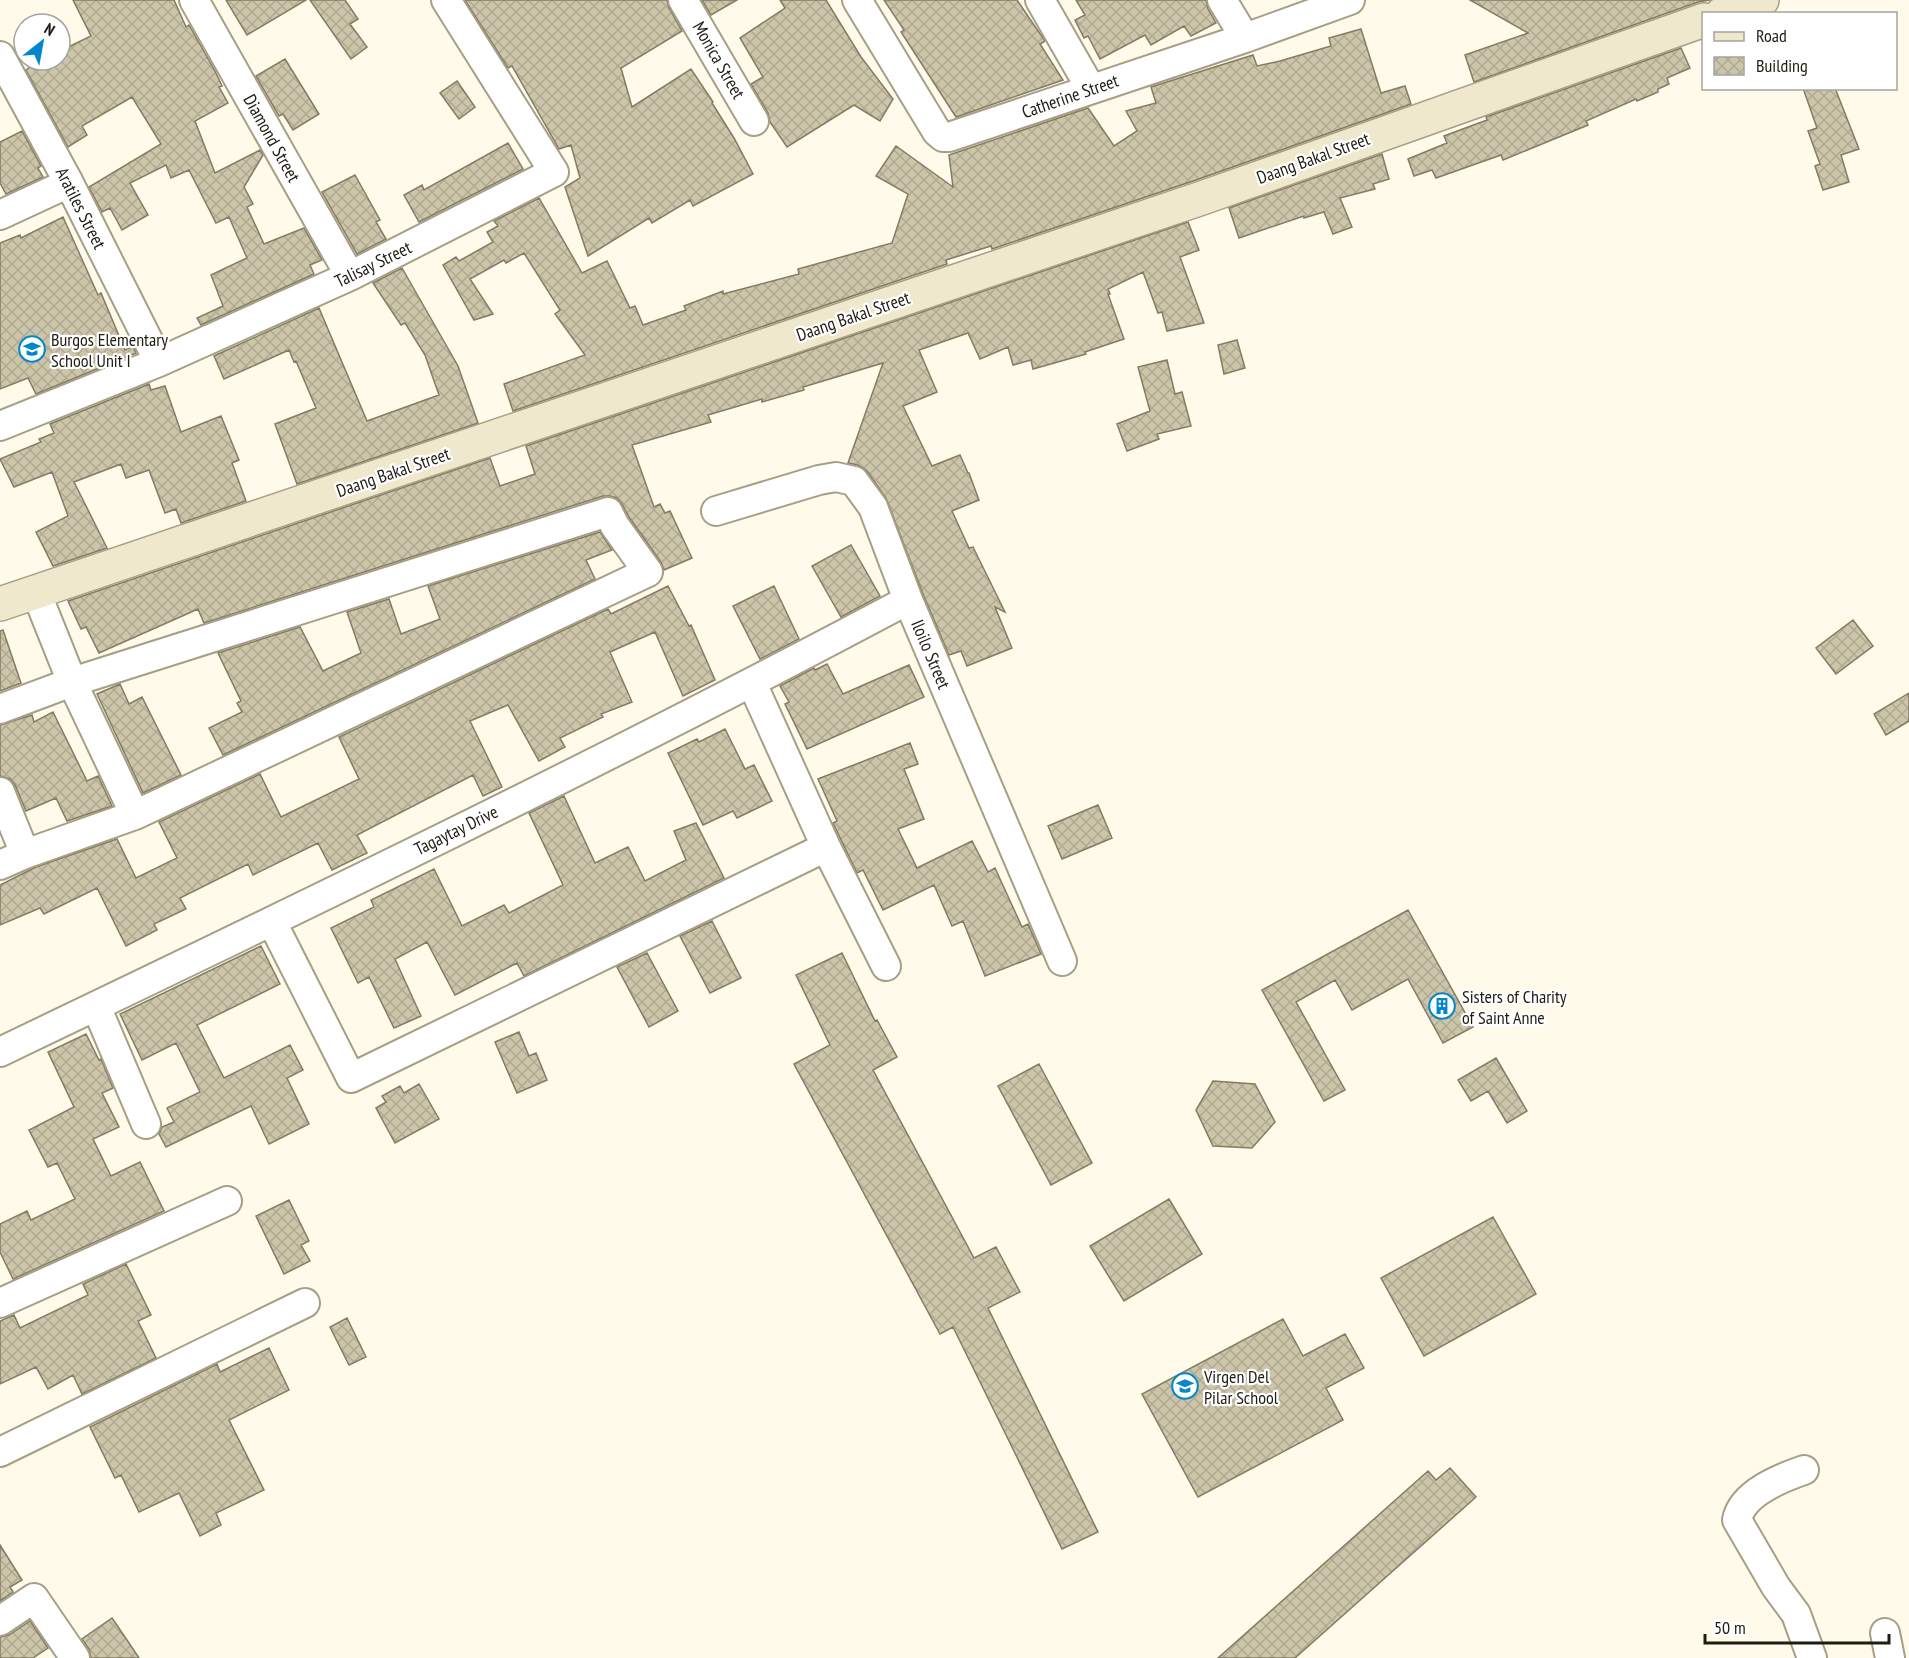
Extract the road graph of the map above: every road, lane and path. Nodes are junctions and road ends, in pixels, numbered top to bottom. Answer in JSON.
{"nodes":[{"id":1,"x":194,"y":0,"type":"edge"},
{"id":2,"x":446,"y":0,"type":"edge"},
{"id":3,"x":683,"y":0,"type":"edge"},
{"id":4,"x":857,"y":0,"type":"edge"},
{"id":5,"x":1040,"y":0,"type":"edge"},
{"id":6,"x":1222,"y":0,"type":"edge"},
{"id":7,"x":1350,"y":0,"type":"edge"},
{"id":8,"x":1762,"y":0,"type":"edge"},
{"id":9,"x":1728,"y":12,"type":"edge"},
{"id":10,"x":1702,"y":21,"type":"edge"},
{"id":11,"x":1245,"y":38,"type":"junction"},
{"id":12,"x":0,"y":56,"type":"edge"},
{"id":13,"x":1091,"y":89,"type":"junction"},
{"id":14,"x":754,"y":121,"type":"dead end"},
{"id":15,"x":69,"y":183,"type":"junction"},
{"id":16,"x":0,"y":215,"type":"edge"},
{"id":17,"x":350,"y":276,"type":"junction"},
{"id":18,"x":159,"y":362,"type":"junction"},
{"id":19,"x":0,"y":426,"type":"edge"},
{"id":20,"x":716,"y":512,"type":"dead end"},
{"id":21,"x":36,"y":592,"type":"junction"},
{"id":22,"x":908,"y":600,"type":"junction"},
{"id":23,"x":0,"y":604,"type":"edge"},
{"id":24,"x":72,"y":682,"type":"junction"},
{"id":25,"x":752,"y":683,"type":"junction"},
{"id":26,"x":0,"y":709,"type":"edge"},
{"id":27,"x":0,"y":792,"type":"edge"},
{"id":28,"x":135,"y":815,"type":"junction"},
{"id":29,"x":826,"y":847,"type":"junction"},
{"id":30,"x":13,"y":859,"type":"edge"},
{"id":31,"x":272,"y":922,"type":"junction"},
{"id":32,"x":1062,"y":961,"type":"dead end"},
{"id":33,"x":886,"y":966,"type":"dead end"},
{"id":34,"x":96,"y":1006,"type":"junction"},
{"id":35,"x":0,"y":1052,"type":"edge"},
{"id":36,"x":146,"y":1124,"type":"dead end"},
{"id":37,"x":227,"y":1200,"type":"dead end"},
{"id":38,"x":0,"y":1303,"type":"edge"},
{"id":39,"x":305,"y":1303,"type":"dead end"},
{"id":40,"x":0,"y":1452,"type":"edge"},
{"id":41,"x":1804,"y":1470,"type":"dead end"},
{"id":42,"x":0,"y":1621,"type":"edge"},
{"id":43,"x":75,"y":1658,"type":"edge"},
{"id":44,"x":1812,"y":1658,"type":"edge"}],
"edges":[{"from":1,"to":17,"type":"street","name":"Diamond Street"},
{"from":2,"to":17,"type":"street","name":"Talisay Street"},
{"from":3,"to":14,"type":"street","name":"Monica Street"},
{"from":4,"to":13,"type":"street","name":"Catherine Street"},
{"from":5,"to":13,"type":"street"},
{"from":6,"to":11,"type":"street"},
{"from":7,"to":11,"type":"street","name":"Catherine Street"},
{"from":8,"to":9,"type":"street"},
{"from":10,"to":21,"type":"street","name":"Daang Bakal Street"},
{"from":11,"to":13,"type":"street","name":"Catherine Street"},
{"from":12,"to":15,"type":"street","name":"Aratiles Street"},
{"from":15,"to":16,"type":"street"},
{"from":15,"to":18,"type":"street","name":"Aratiles Street"},
{"from":17,"to":18,"type":"street","name":"Talisay Street"},
{"from":18,"to":19,"type":"street","name":"Talisay Street"},
{"from":20,"to":22,"type":"street","name":"Iloilo Street"},
{"from":21,"to":23,"type":"street","name":"Daang Bakal Street"},
{"from":21,"to":24,"type":"street"},
{"from":22,"to":25,"type":"street","name":"Tagaytay Drive"},
{"from":22,"to":32,"type":"street","name":"Iloilo Street"},
{"from":24,"to":26,"type":"street"},
{"from":24,"to":28,"type":"street"},
{"from":24,"to":28,"type":"street"},
{"from":25,"to":29,"type":"street"},
{"from":25,"to":31,"type":"street","name":"Tagaytay Drive"},
{"from":27,"to":30,"type":"street"},
{"from":28,"to":30,"type":"street"},
{"from":29,"to":31,"type":"street"},
{"from":29,"to":33,"type":"street"},
{"from":31,"to":34,"type":"street","name":"Tagaytay Drive"},
{"from":34,"to":35,"type":"street","name":"Tagaytay Drive"},
{"from":34,"to":36,"type":"street"},
{"from":37,"to":38,"type":"street"},
{"from":39,"to":40,"type":"street"},
{"from":41,"to":44,"type":"street"},
{"from":42,"to":43,"type":"street"}]}
